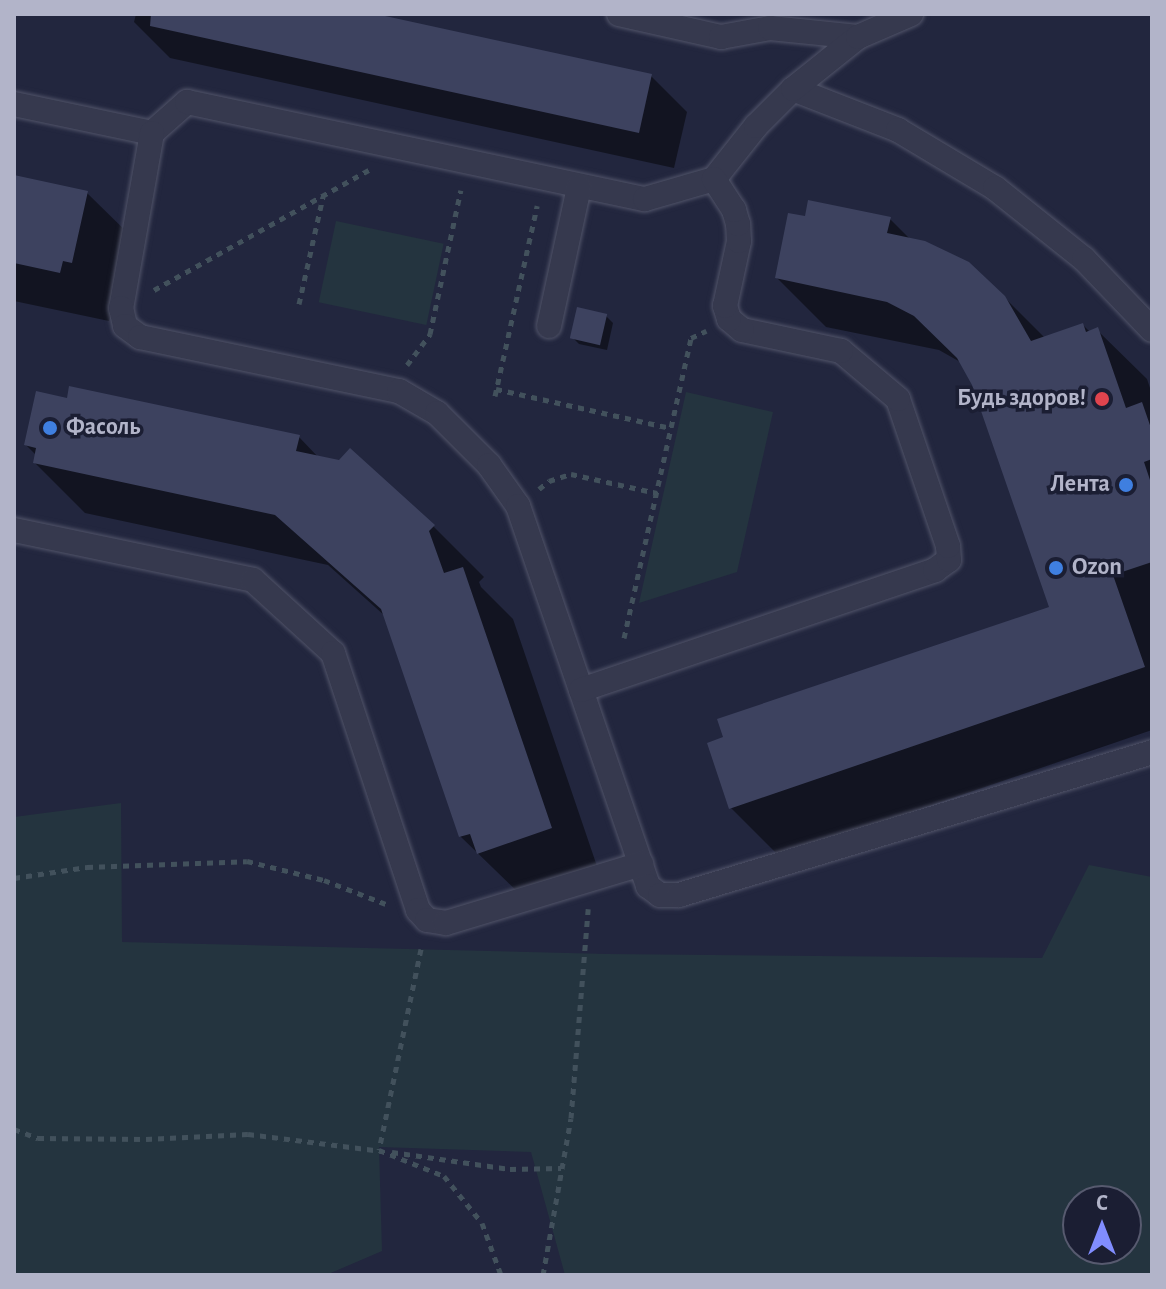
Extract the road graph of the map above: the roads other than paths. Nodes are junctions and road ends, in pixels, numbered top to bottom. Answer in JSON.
{"nodes":[{"id":1,"x":619,"y":14,"type":"edge"},
{"id":2,"x":911,"y":14,"type":"edge"},
{"id":3,"x":772,"y":21,"type":"edge"},
{"id":4,"x":858,"y":37,"type":"junction"},
{"id":5,"x":793,"y":89,"type":"junction"},
{"id":6,"x":14,"y":104,"type":"edge"},
{"id":7,"x":152,"y":133,"type":"junction"},
{"id":8,"x":714,"y":179,"type":"junction"},
{"id":9,"x":579,"y":187,"type":"junction"},
{"id":10,"x":549,"y":326,"type":"dead end"},
{"id":11,"x":1152,"y":330,"type":"edge"},
{"id":12,"x":14,"y":530,"type":"edge"},
{"id":13,"x":581,"y":690,"type":"junction"},
{"id":14,"x":1152,"y":752,"type":"edge"},
{"id":15,"x":641,"y":864,"type":"junction"}],
"edges":[{"from":1,"to":3,"type":"lane"},
{"from":2,"to":4,"type":"lane"},
{"from":3,"to":4,"type":"lane"},
{"from":4,"to":5,"type":"lane"},
{"from":5,"to":8,"type":"lane"},
{"from":5,"to":11,"type":"lane"},
{"from":6,"to":7,"type":"lane"},
{"from":7,"to":9,"type":"lane"},
{"from":7,"to":13,"type":"lane"},
{"from":8,"to":9,"type":"lane"},
{"from":8,"to":13,"type":"lane"},
{"from":9,"to":10,"type":"lane"},
{"from":12,"to":15,"type":"lane"},
{"from":13,"to":15,"type":"lane"},
{"from":14,"to":15,"type":"lane"}]}
